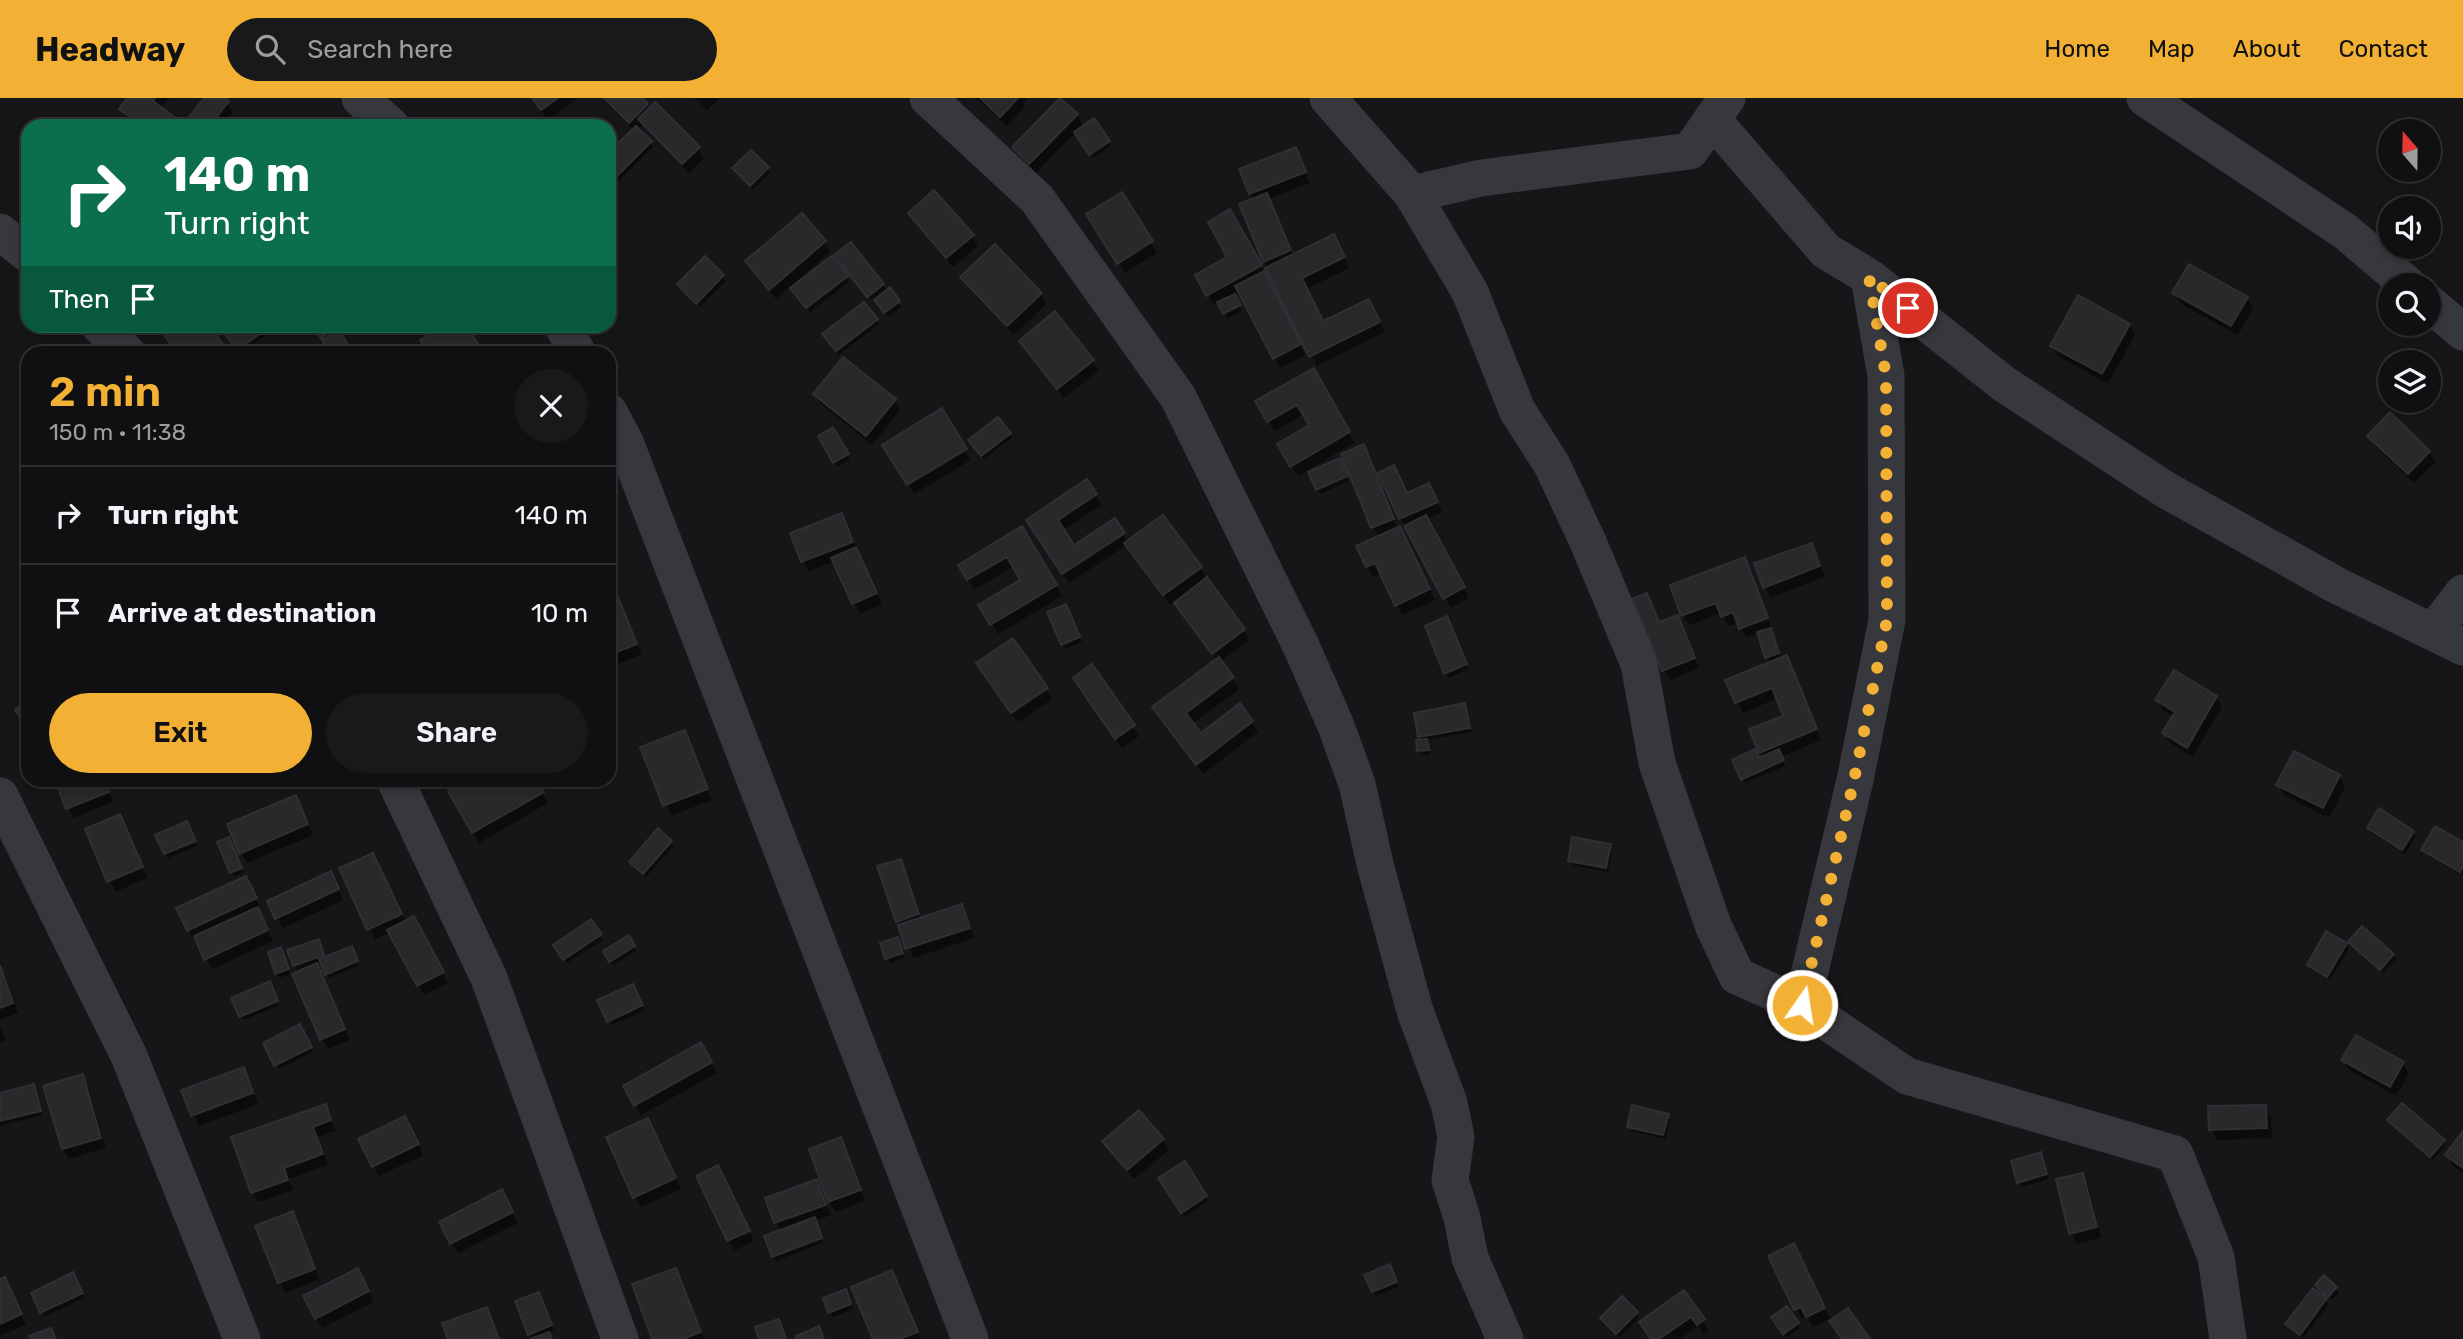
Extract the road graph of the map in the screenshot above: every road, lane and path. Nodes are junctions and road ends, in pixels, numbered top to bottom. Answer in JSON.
{"nodes":[{"id":1,"x":360,"y":98,"type":"edge"},
{"id":2,"x":928,"y":98,"type":"edge"},
{"id":3,"x":1328,"y":98,"type":"edge"},
{"id":4,"x":2144,"y":98,"type":"edge"},
{"id":5,"x":1720,"y":109,"type":"edge"},
{"id":6,"x":383,"y":119,"type":"edge"},
{"id":7,"x":1412,"y":194,"type":"junction"},
{"id":8,"x":0,"y":232,"type":"edge"},
{"id":9,"x":21,"y":248,"type":"edge"},
{"id":10,"x":2394,"y":273,"type":"edge"},
{"id":11,"x":1869,"y":277,"type":"junction"},
{"id":12,"x":2441,"y":313,"type":"edge"},
{"id":13,"x":2463,"y":332,"type":"edge"},
{"id":14,"x":107,"y":333,"type":"edge"},
{"id":15,"x":120,"y":346,"type":"edge"},
{"id":16,"x":616,"y":425,"type":"edge"},
{"id":17,"x":2463,"y":593,"type":"edge"},
{"id":18,"x":2448,"y":639,"type":"edge"},
{"id":19,"x":398,"y":787,"type":"edge"},
{"id":20,"x":0,"y":796,"type":"edge"},
{"id":21,"x":1802,"y":1005,"type":"junction"},
{"id":22,"x":242,"y":1339,"type":"edge"},
{"id":23,"x":620,"y":1339,"type":"edge"},
{"id":24,"x":970,"y":1339,"type":"edge"},
{"id":25,"x":1505,"y":1339,"type":"edge"},
{"id":26,"x":2228,"y":1339,"type":"edge"}],
"edges":[{"from":1,"to":6,"type":"street"},
{"from":2,"to":25,"type":"street"},
{"from":3,"to":7,"type":"street"},
{"from":4,"to":10,"type":"street"},
{"from":5,"to":7,"type":"street"},
{"from":5,"to":11,"type":"street"},
{"from":7,"to":21,"type":"street"},
{"from":8,"to":9,"type":"street"},
{"from":11,"to":18,"type":"street"},
{"from":11,"to":21,"type":"street"},
{"from":12,"to":13,"type":"street"},
{"from":14,"to":15,"type":"street"},
{"from":16,"to":24,"type":"street"},
{"from":17,"to":18,"type":"street"},
{"from":19,"to":23,"type":"street"},
{"from":20,"to":22,"type":"street"},
{"from":21,"to":26,"type":"street"}]}
